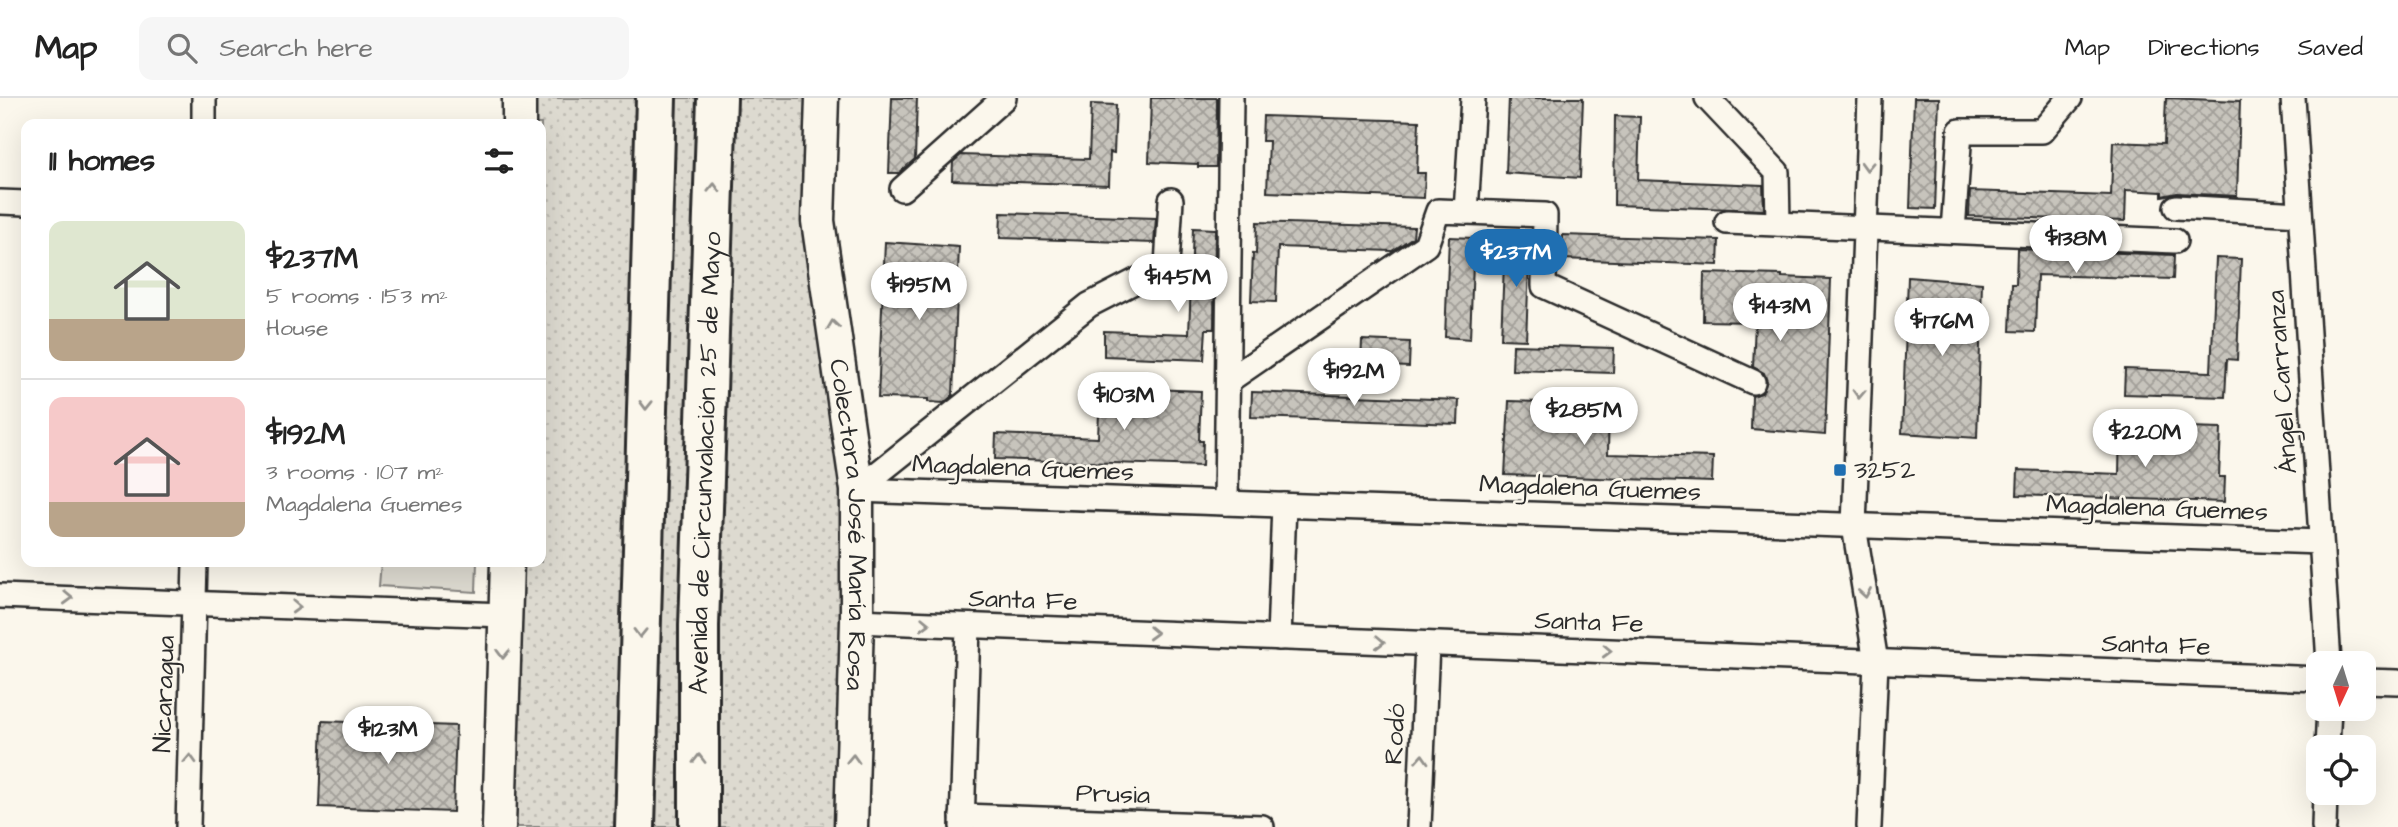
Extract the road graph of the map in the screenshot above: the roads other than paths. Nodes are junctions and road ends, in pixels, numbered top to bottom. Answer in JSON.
{"nodes":[{"id":1,"x":204,"y":98,"type":"edge"},
{"id":2,"x":519,"y":98,"type":"edge"},
{"id":3,"x":636,"y":98,"type":"edge"},
{"id":4,"x":656,"y":98,"type":"edge"},
{"id":5,"x":822,"y":98,"type":"edge"},
{"id":6,"x":1004,"y":98,"type":"edge"},
{"id":7,"x":1231,"y":98,"type":"edge"},
{"id":8,"x":1473,"y":98,"type":"edge"},
{"id":9,"x":1707,"y":98,"type":"edge"},
{"id":10,"x":1870,"y":98,"type":"edge"},
{"id":11,"x":2070,"y":98,"type":"edge"},
{"id":12,"x":2293,"y":98,"type":"edge"},
{"id":13,"x":717,"y":104,"type":"edge"},
{"id":14,"x":204,"y":119,"type":"edge"},
{"id":15,"x":519,"y":119,"type":"edge"},
{"id":16,"x":902,"y":189,"type":"dead end"},
{"id":17,"x":1171,"y":200,"type":"dead end"},
{"id":18,"x":0,"y":202,"type":"edge"},
{"id":19,"x":21,"y":203,"type":"edge"},
{"id":20,"x":2176,"y":208,"type":"dead end"},
{"id":21,"x":1466,"y":212,"type":"junction"},
{"id":22,"x":2300,"y":214,"type":"junction"},
{"id":23,"x":1727,"y":222,"type":"dead end"},
{"id":24,"x":1778,"y":224,"type":"junction"},
{"id":25,"x":1865,"y":227,"type":"junction"},
{"id":26,"x":1953,"y":232,"type":"junction"},
{"id":27,"x":2175,"y":241,"type":"dead end"},
{"id":28,"x":648,"y":337,"type":"junction"},
{"id":29,"x":1228,"y":380,"type":"junction"},
{"id":30,"x":1753,"y":382,"type":"dead end"},
{"id":31,"x":857,"y":490,"type":"junction"},
{"id":32,"x":1226,"y":503,"type":"junction"},
{"id":33,"x":1284,"y":505,"type":"junction"},
{"id":34,"x":1854,"y":526,"type":"junction"},
{"id":35,"x":2320,"y":542,"type":"junction"},
{"id":36,"x":195,"y":567,"type":"edge"},
{"id":37,"x":507,"y":567,"type":"edge"},
{"id":38,"x":0,"y":596,"type":"edge"},
{"id":39,"x":194,"y":603,"type":"junction"},
{"id":40,"x":504,"y":615,"type":"junction"},
{"id":41,"x":857,"y":621,"type":"junction"},
{"id":42,"x":968,"y":626,"type":"junction"},
{"id":43,"x":1279,"y":638,"type":"junction"},
{"id":44,"x":1427,"y":644,"type":"junction"},
{"id":45,"x":2328,"y":651,"type":"edge"},
{"id":46,"x":1876,"y":662,"type":"junction"},
{"id":47,"x":2306,"y":679,"type":"edge"},
{"id":48,"x":2376,"y":681,"type":"edge"},
{"id":49,"x":2398,"y":682,"type":"edge"},
{"id":50,"x":2325,"y":805,"type":"edge"},
{"id":51,"x":962,"y":822,"type":"edge"},
{"id":52,"x":188,"y":827,"type":"edge"},
{"id":53,"x":499,"y":827,"type":"edge"},
{"id":54,"x":635,"y":827,"type":"edge"},
{"id":55,"x":699,"y":827,"type":"edge"},
{"id":56,"x":851,"y":827,"type":"edge"},
{"id":57,"x":1262,"y":827,"type":"edge"},
{"id":58,"x":1419,"y":827,"type":"edge"},
{"id":59,"x":1869,"y":827,"type":"edge"},
{"id":60,"x":2324,"y":827,"type":"edge"}],
"edges":[{"from":1,"to":14,"type":"street"},
{"from":2,"to":15,"type":"main road"},
{"from":3,"to":28,"type":"highway"},
{"from":4,"to":28,"type":"highway"},
{"from":31,"to":5,"type":"main road","name":"Colectora José María Rosa","one_way":true},
{"from":6,"to":16,"type":"street"},
{"from":7,"to":29,"type":"street"},
{"from":8,"to":21,"type":"street"},
{"from":9,"to":24,"type":"street"},
{"from":10,"to":25,"type":"street","one_way":true},
{"from":11,"to":26,"type":"street"},
{"from":12,"to":22,"type":"street","name":"Ángel Carranza"},
{"from":55,"to":13,"type":"highway","name":"Avenida de Circunvalación 25 de Mayo","one_way":true},
{"from":17,"to":31,"type":"street"},
{"from":18,"to":19,"type":"street"},
{"from":20,"to":22,"type":"street"},
{"from":21,"to":29,"type":"street"},
{"from":21,"to":30,"type":"street"},
{"from":22,"to":35,"type":"street","name":"Ángel Carranza"},
{"from":23,"to":24,"type":"street"},
{"from":24,"to":25,"type":"street"},
{"from":25,"to":26,"type":"street"},
{"from":25,"to":34,"type":"street","one_way":true},
{"from":26,"to":27,"type":"street"},
{"from":28,"to":54,"type":"highway","one_way":true},
{"from":29,"to":32,"type":"street"},
{"from":31,"to":32,"type":"street","name":"Magdalena Guemes"},
{"from":31,"to":41,"type":"main road","name":"Colectora José María Rosa"},
{"from":32,"to":33,"type":"street","name":"Magdalena Guemes"},
{"from":33,"to":34,"type":"street","name":"Magdalena Guemes"},
{"from":33,"to":43,"type":"street"},
{"from":34,"to":35,"type":"street","name":"Magdalena Guemes"},
{"from":34,"to":46,"type":"street","one_way":true},
{"from":35,"to":45,"type":"street","name":"Ángel Carranza"},
{"from":36,"to":39,"type":"street","name":"Nicaragua"},
{"from":37,"to":40,"type":"main road"},
{"from":38,"to":39,"type":"street","one_way":true},
{"from":39,"to":40,"type":"street","one_way":true},
{"from":52,"to":39,"type":"street","name":"Nicaragua","one_way":true},
{"from":40,"to":53,"type":"main road","one_way":true},
{"from":41,"to":42,"type":"street","name":"Santa Fe","one_way":true},
{"from":56,"to":41,"type":"main road","name":"Colectora José María Rosa","one_way":true},
{"from":42,"to":43,"type":"street","name":"Santa Fe","one_way":true},
{"from":42,"to":51,"type":"street"},
{"from":43,"to":44,"type":"street","name":"Santa Fe","one_way":true},
{"from":44,"to":46,"type":"street","name":"Santa Fe","one_way":true},
{"from":58,"to":44,"type":"street","name":"Rodó","one_way":true},
{"from":46,"to":47,"type":"street","name":"Santa Fe"},
{"from":46,"to":59,"type":"street"},
{"from":48,"to":49,"type":"street"},
{"from":50,"to":60,"type":"street"},
{"from":51,"to":57,"type":"street","name":"Prusia"}]}
